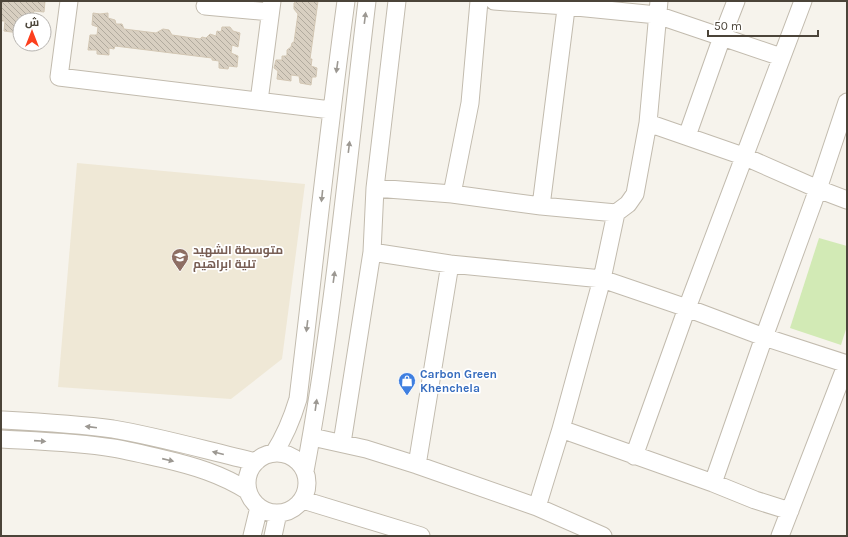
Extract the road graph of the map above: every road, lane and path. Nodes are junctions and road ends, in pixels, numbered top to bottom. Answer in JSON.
{"nodes":[{"id":1,"x":69,"y":1,"type":"edge"},
{"id":2,"x":346,"y":1,"type":"edge"},
{"id":3,"x":367,"y":1,"type":"edge"},
{"id":4,"x":398,"y":1,"type":"edge"},
{"id":5,"x":479,"y":1,"type":"edge"},
{"id":6,"x":494,"y":1,"type":"edge"},
{"id":7,"x":736,"y":1,"type":"edge"},
{"id":8,"x":803,"y":1,"type":"edge"},
{"id":9,"x":567,"y":3,"type":"edge"},
{"id":10,"x":205,"y":6,"type":"dead end"},
{"id":11,"x":271,"y":7,"type":"edge"},
{"id":12,"x":658,"y":8,"type":"edge"},
{"id":13,"x":722,"y":38,"type":"junction"},
{"id":14,"x":781,"y":57,"type":"junction"},
{"id":15,"x":258,"y":101,"type":"junction"},
{"id":16,"x":847,"y":102,"type":"edge"},
{"id":17,"x":331,"y":110,"type":"junction"},
{"id":18,"x":648,"y":123,"type":"junction"},
{"id":19,"x":687,"y":136,"type":"junction"},
{"id":20,"x":743,"y":156,"type":"junction"},
{"id":21,"x":375,"y":188,"type":"junction"},
{"id":22,"x":818,"y":189,"type":"junction"},
{"id":23,"x":452,"y":194,"type":"junction"},
{"id":24,"x":847,"y":200,"type":"edge"},
{"id":25,"x":541,"y":206,"type":"junction"},
{"id":26,"x":616,"y":213,"type":"junction"},
{"id":27,"x":372,"y":252,"type":"junction"},
{"id":28,"x":450,"y":264,"type":"junction"},
{"id":29,"x":602,"y":279,"type":"junction"},
{"id":30,"x":687,"y":308,"type":"junction"},
{"id":31,"x":764,"y":337,"type":"junction"},
{"id":32,"x":847,"y":363,"type":"edge"},
{"id":33,"x":1,"y":420,"type":"edge"},
{"id":34,"x":561,"y":429,"type":"junction"},
{"id":35,"x":312,"y":437,"type":"junction"},
{"id":36,"x":1,"y":439,"type":"edge"},
{"id":37,"x":342,"y":443,"type":"junction"},
{"id":38,"x":274,"y":453,"type":"junction"},
{"id":39,"x":634,"y":456,"type":"junction"},
{"id":40,"x":256,"y":462,"type":"junction"},
{"id":41,"x":418,"y":465,"type":"junction"},
{"id":42,"x":305,"y":472,"type":"junction"},
{"id":43,"x":714,"y":483,"type":"junction"},
{"id":44,"x":248,"y":491,"type":"junction"},
{"id":45,"x":303,"y":500,"type":"junction"},
{"id":46,"x":259,"y":507,"type":"junction"},
{"id":47,"x":537,"y":507,"type":"junction"},
{"id":48,"x":790,"y":511,"type":"junction"},
{"id":49,"x":278,"y":513,"type":"junction"},
{"id":50,"x":252,"y":536,"type":"edge"},
{"id":51,"x":273,"y":536,"type":"edge"},
{"id":52,"x":421,"y":536,"type":"edge"},
{"id":53,"x":603,"y":536,"type":"edge"},
{"id":54,"x":780,"y":536,"type":"edge"}],
"edges":[{"from":1,"to":15,"type":"street"},
{"from":2,"to":17,"type":"street","one_way":true},
{"from":35,"to":3,"type":"street","one_way":true},
{"from":4,"to":21,"type":"street"},
{"from":5,"to":23,"type":"street"},
{"from":6,"to":9,"type":"street"},
{"from":7,"to":13,"type":"street"},
{"from":8,"to":14,"type":"street"},
{"from":9,"to":12,"type":"street"},
{"from":9,"to":25,"type":"street"},
{"from":10,"to":11,"type":"street"},
{"from":11,"to":15,"type":"street"},
{"from":12,"to":13,"type":"street"},
{"from":12,"to":18,"type":"street"},
{"from":13,"to":14,"type":"street"},
{"from":13,"to":19,"type":"street"},
{"from":14,"to":20,"type":"street"},
{"from":15,"to":17,"type":"street"},
{"from":16,"to":22,"type":"street"},
{"from":17,"to":38,"type":"street","one_way":true},
{"from":18,"to":19,"type":"street"},
{"from":18,"to":26,"type":"street"},
{"from":19,"to":20,"type":"street"},
{"from":20,"to":22,"type":"street"},
{"from":20,"to":30,"type":"street"},
{"from":21,"to":23,"type":"street"},
{"from":21,"to":27,"type":"street"},
{"from":22,"to":24,"type":"street"},
{"from":22,"to":31,"type":"street"},
{"from":23,"to":25,"type":"street"},
{"from":25,"to":26,"type":"street"},
{"from":26,"to":29,"type":"street"},
{"from":27,"to":28,"type":"street"},
{"from":27,"to":37,"type":"street"},
{"from":28,"to":29,"type":"street"},
{"from":28,"to":41,"type":"street"},
{"from":29,"to":30,"type":"street"},
{"from":29,"to":34,"type":"street"},
{"from":30,"to":31,"type":"street"},
{"from":30,"to":39,"type":"street"},
{"from":31,"to":32,"type":"street"},
{"from":31,"to":43,"type":"street"},
{"from":32,"to":48,"type":"street"},
{"from":40,"to":33,"type":"street","one_way":true},
{"from":34,"to":39,"type":"street"},
{"from":34,"to":47,"type":"street"},
{"from":35,"to":37,"type":"street"},
{"from":35,"to":42,"type":"street"},
{"from":36,"to":44,"type":"street","one_way":true},
{"from":37,"to":41,"type":"street"},
{"from":38,"to":40,"type":"street"},
{"from":38,"to":42,"type":"street"},
{"from":39,"to":43,"type":"street"},
{"from":40,"to":44,"type":"street"},
{"from":41,"to":47,"type":"street"},
{"from":42,"to":45,"type":"street"},
{"from":43,"to":48,"type":"street"},
{"from":44,"to":46,"type":"street"},
{"from":45,"to":49,"type":"street"},
{"from":45,"to":52,"type":"street"},
{"from":46,"to":49,"type":"street"},
{"from":46,"to":50,"type":"street"},
{"from":47,"to":53,"type":"street"},
{"from":48,"to":54,"type":"street"},
{"from":49,"to":51,"type":"street"}]}
